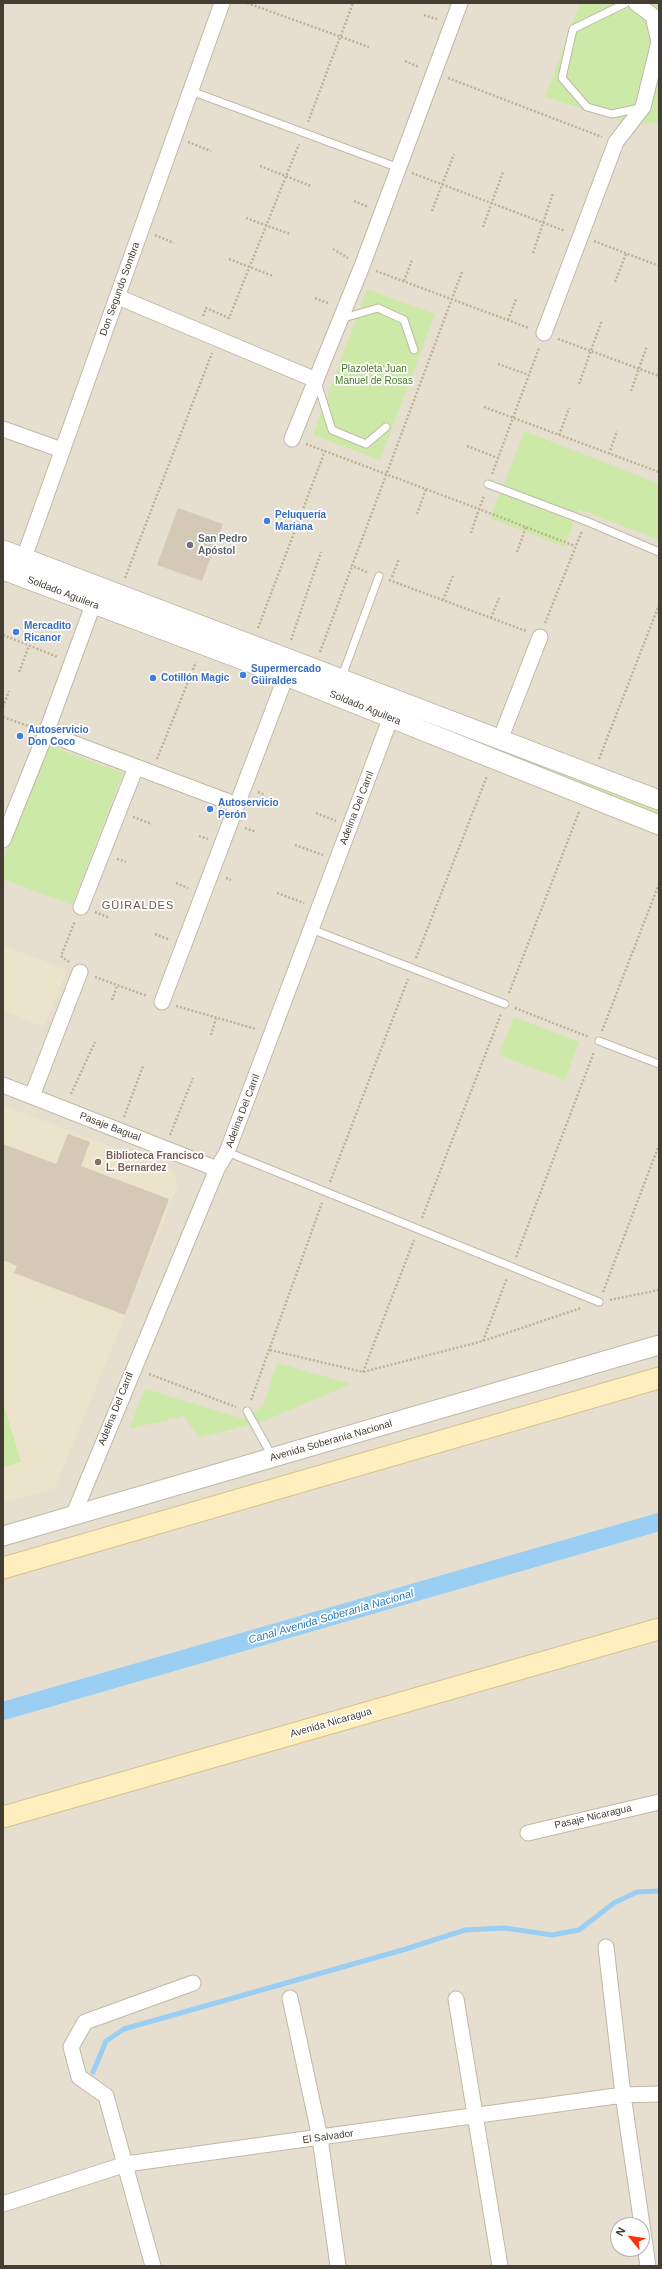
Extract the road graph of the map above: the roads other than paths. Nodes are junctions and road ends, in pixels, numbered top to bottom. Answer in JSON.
{"nodes":[{"id":1,"x":222,"y":3,"type":"edge"},
{"id":2,"x":460,"y":3,"type":"edge"},
{"id":3,"x":626,"y":3,"type":"edge"},
{"id":4,"x":636,"y":3,"type":"edge"},
{"id":5,"x":191,"y":91,"type":"junction"},
{"id":6,"x":643,"y":107,"type":"junction"},
{"id":7,"x":399,"y":168,"type":"junction"},
{"id":8,"x":118,"y":297,"type":"junction"},
{"id":9,"x":340,"y":319,"type":"junction"},
{"id":10,"x":544,"y":334,"type":"road end"},
{"id":11,"x":414,"y":350,"type":"dead end"},
{"id":12,"x":316,"y":380,"type":"junction"},
{"id":13,"x":386,"y":427,"type":"dead end"},
{"id":14,"x":3,"y":429,"type":"edge"},
{"id":15,"x":292,"y":439,"type":"road end"},
{"id":16,"x":62,"y":450,"type":"junction"},
{"id":17,"x":488,"y":484,"type":"road end"},
{"id":18,"x":3,"y":550,"type":"edge"},
{"id":19,"x":659,"y":552,"type":"edge"},
{"id":20,"x":15,"y":568,"type":"edge"},
{"id":21,"x":379,"y":576,"type":"road end"},
{"id":22,"x":93,"y":605,"type":"junction"},
{"id":23,"x":540,"y":636,"type":"road end"},
{"id":24,"x":216,"y":643,"type":"junction"},
{"id":25,"x":285,"y":667,"type":"junction"},
{"id":26,"x":341,"y":679,"type":"junction"},
{"id":27,"x":397,"y":700,"type":"junction"},
{"id":28,"x":390,"y":718,"type":"junction"},
{"id":29,"x":46,"y":733,"type":"junction"},
{"id":30,"x":500,"y":740,"type":"junction"},
{"id":31,"x":136,"y":767,"type":"junction"},
{"id":32,"x":659,"y":800,"type":"edge"},
{"id":33,"x":237,"y":806,"type":"junction"},
{"id":34,"x":659,"y":824,"type":"edge"},
{"id":35,"x":3,"y":840,"type":"edge"},
{"id":36,"x":81,"y":906,"type":"road end"},
{"id":37,"x":311,"y":929,"type":"junction"},
{"id":38,"x":80,"y":972,"type":"road end"},
{"id":39,"x":162,"y":1002,"type":"dead end"},
{"id":40,"x":505,"y":1004,"type":"road end"},
{"id":41,"x":599,"y":1041,"type":"road end"},
{"id":42,"x":659,"y":1064,"type":"edge"},
{"id":43,"x":3,"y":1085,"type":"edge"},
{"id":44,"x":32,"y":1096,"type":"junction"},
{"id":45,"x":227,"y":1152,"type":"junction"},
{"id":46,"x":217,"y":1169,"type":"junction"},
{"id":47,"x":599,"y":1302,"type":"road end"},
{"id":48,"x":659,"y":1345,"type":"edge"},
{"id":49,"x":659,"y":1378,"type":"edge"},
{"id":50,"x":247,"y":1411,"type":"road end"},
{"id":51,"x":273,"y":1458,"type":"junction"},
{"id":52,"x":73,"y":1516,"type":"junction"},
{"id":53,"x":3,"y":1536,"type":"edge"},
{"id":54,"x":3,"y":1568,"type":"edge"},
{"id":55,"x":659,"y":1629,"type":"edge"},
{"id":56,"x":659,"y":1802,"type":"edge"},
{"id":57,"x":3,"y":1817,"type":"edge"},
{"id":58,"x":528,"y":1833,"type":"dead end"},
{"id":59,"x":606,"y":1946,"type":"dead end"},
{"id":60,"x":193,"y":1983,"type":"dead end"},
{"id":61,"x":290,"y":1998,"type":"dead end"},
{"id":62,"x":456,"y":1999,"type":"dead end"},
{"id":63,"x":659,"y":2094,"type":"edge"},
{"id":64,"x":623,"y":2095,"type":"junction"},
{"id":65,"x":476,"y":2115,"type":"junction"},
{"id":66,"x":320,"y":2138,"type":"junction"},
{"id":67,"x":126,"y":2164,"type":"junction"},
{"id":68,"x":3,"y":2204,"type":"edge"},
{"id":69,"x":153,"y":2266,"type":"edge"},
{"id":70,"x":338,"y":2266,"type":"edge"},
{"id":71,"x":500,"y":2266,"type":"edge"},
{"id":72,"x":648,"y":2266,"type":"edge"}],
"edges":[{"from":1,"to":5,"type":"street","name":"Don Segundo Sombra"},
{"from":2,"to":7,"type":"street"},
{"from":3,"to":6,"type":"lane"},
{"from":4,"to":6,"type":"street"},
{"from":5,"to":7,"type":"lane"},
{"from":5,"to":8,"type":"street","name":"Don Segundo Sombra"},
{"from":6,"to":10,"type":"street"},
{"from":7,"to":9,"type":"street"},
{"from":8,"to":12,"type":"street"},
{"from":8,"to":16,"type":"street","name":"Don Segundo Sombra"},
{"from":9,"to":11,"type":"lane"},
{"from":9,"to":12,"type":"street"},
{"from":12,"to":13,"type":"lane"},
{"from":12,"to":15,"type":"street"},
{"from":14,"to":16,"type":"street"},
{"from":16,"to":20,"type":"street","name":"Don Segundo Sombra"},
{"from":17,"to":19,"type":"lane"},
{"from":18,"to":20,"type":"street","name":"Soldado Aguilera"},
{"from":20,"to":22,"type":"street","name":"Soldado Aguilera"},
{"from":20,"to":24,"type":"street","name":"Soldado Aguilera"},
{"from":21,"to":26,"type":"lane"},
{"from":22,"to":24,"type":"street","name":"Soldado Aguilera"},
{"from":22,"to":29,"type":"street"},
{"from":23,"to":30,"type":"street"},
{"from":24,"to":25,"type":"street","name":"Soldado Aguilera"},
{"from":24,"to":25,"type":"street","name":"Soldado Aguilera"},
{"from":25,"to":26,"type":"street","name":"Soldado Aguilera"},
{"from":25,"to":28,"type":"street","name":"Soldado Aguilera"},
{"from":25,"to":33,"type":"street"},
{"from":26,"to":27,"type":"street","name":"Soldado Aguilera"},
{"from":27,"to":28,"type":"street","name":"Adelina Del Carril"},
{"from":27,"to":30,"type":"street","name":"Soldado Aguilera"},
{"from":28,"to":34,"type":"street","name":"Soldado Aguilera"},
{"from":28,"to":37,"type":"street","name":"Adelina Del Carril"},
{"from":29,"to":31,"type":"street"},
{"from":29,"to":35,"type":"street"},
{"from":30,"to":32,"type":"street","name":"Soldado Aguilera"},
{"from":31,"to":33,"type":"street"},
{"from":31,"to":36,"type":"street"},
{"from":33,"to":39,"type":"street"},
{"from":37,"to":40,"type":"lane"},
{"from":37,"to":45,"type":"street","name":"Adelina Del Carril"},
{"from":38,"to":44,"type":"street"},
{"from":41,"to":42,"type":"lane"},
{"from":43,"to":44,"type":"street","name":"Pasaje Bagual"},
{"from":44,"to":46,"type":"street","name":"Pasaje Bagual"},
{"from":45,"to":46,"type":"street","name":"Adelina Del Carril"},
{"from":45,"to":47,"type":"lane"},
{"from":46,"to":52,"type":"street","name":"Adelina Del Carril"},
{"from":48,"to":51,"type":"street","name":"Avenida Soberanía Nacional"},
{"from":49,"to":54,"type":"main road"},
{"from":50,"to":51,"type":"lane"},
{"from":51,"to":52,"type":"street","name":"Avenida Soberanía Nacional"},
{"from":52,"to":53,"type":"street","name":"Avenida Soberanía Nacional"},
{"from":55,"to":57,"type":"main road","name":"Avenida Nicaragua"},
{"from":56,"to":58,"type":"street","name":"Pasaje Nicaragua"},
{"from":59,"to":64,"type":"street"},
{"from":60,"to":67,"type":"street"},
{"from":61,"to":66,"type":"street"},
{"from":62,"to":65,"type":"street"},
{"from":63,"to":64,"type":"street","name":"El Salvador"},
{"from":64,"to":65,"type":"street","name":"El Salvador"},
{"from":64,"to":72,"type":"street"},
{"from":65,"to":66,"type":"street","name":"El Salvador"},
{"from":65,"to":71,"type":"street"},
{"from":66,"to":67,"type":"street","name":"El Salvador"},
{"from":66,"to":70,"type":"street"},
{"from":67,"to":68,"type":"street","name":"El Salvador"},
{"from":67,"to":69,"type":"street"}]}
